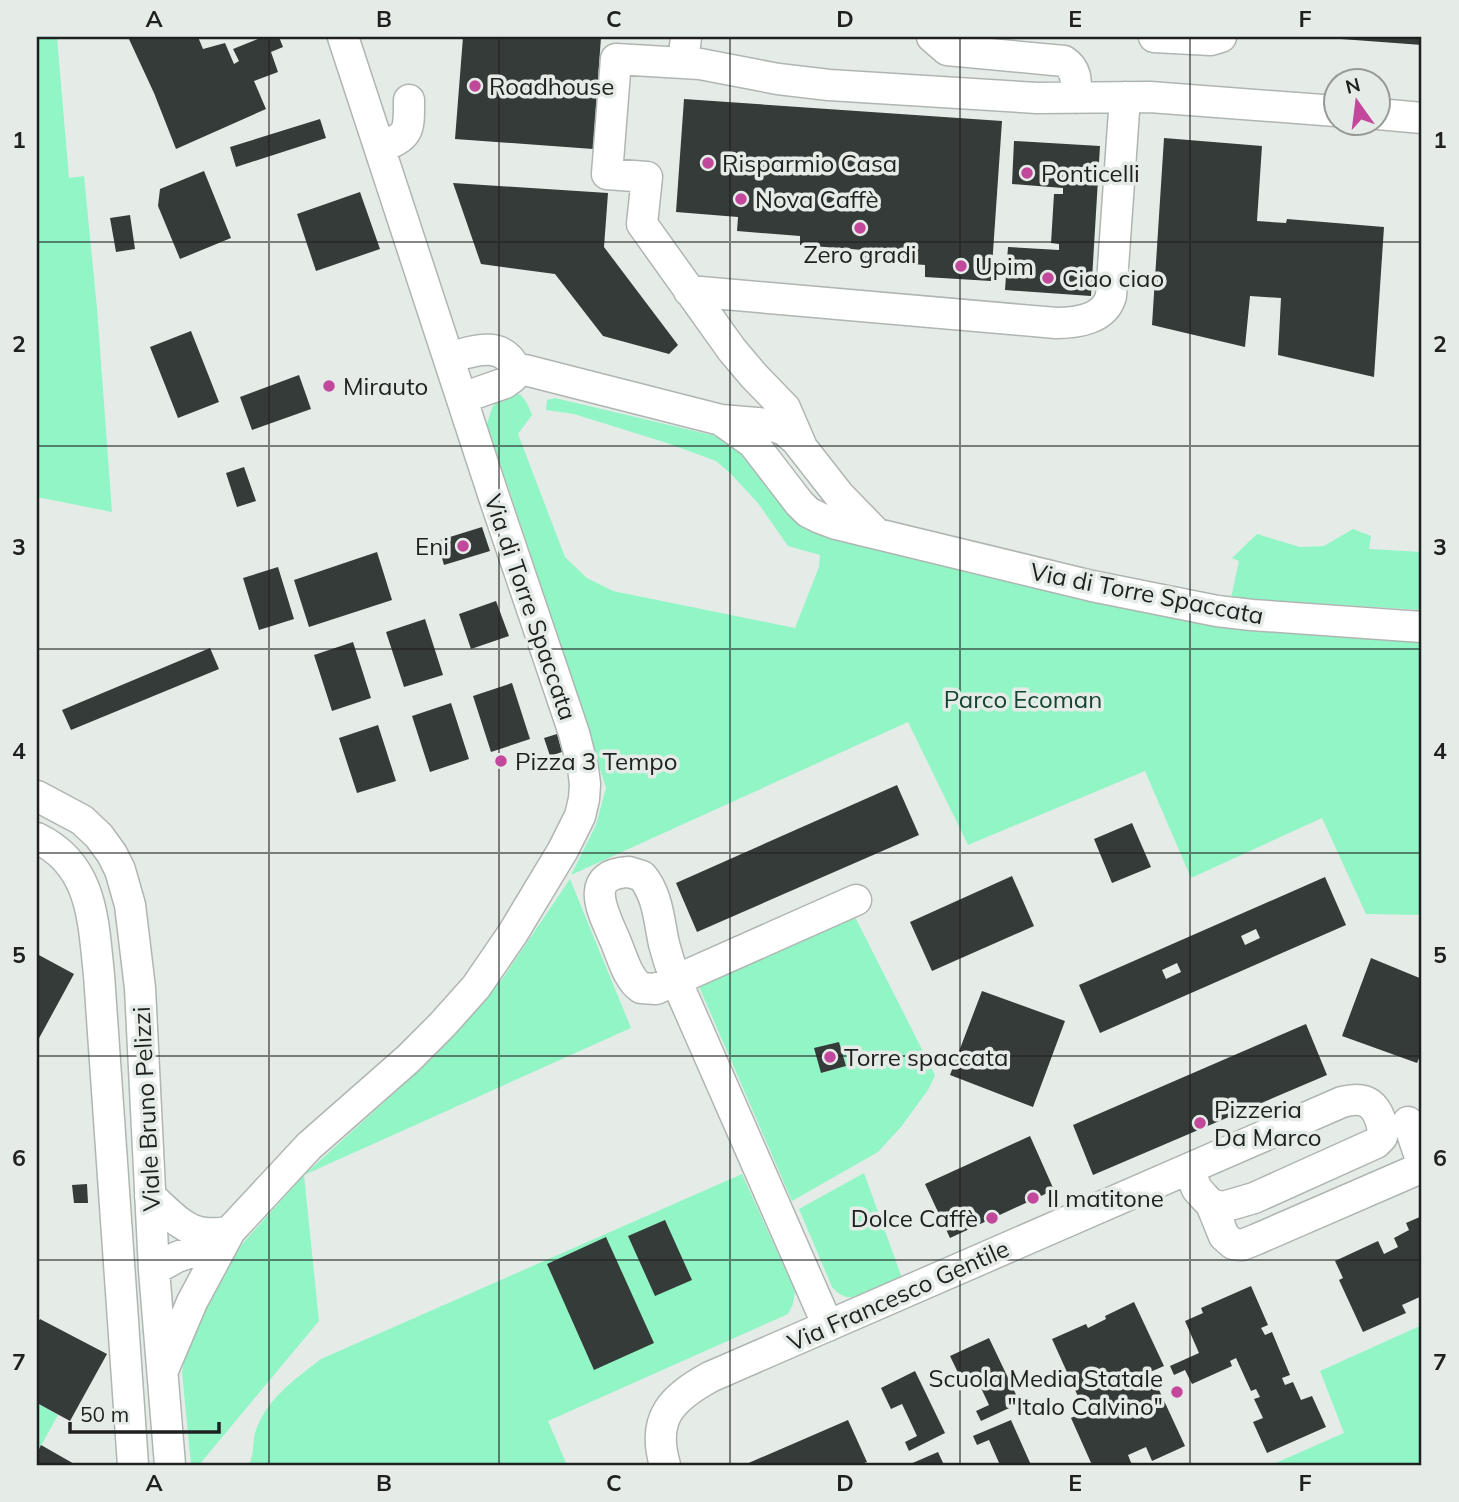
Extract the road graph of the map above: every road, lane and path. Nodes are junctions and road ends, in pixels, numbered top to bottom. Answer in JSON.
{"nodes":[{"id":1,"x":343,"y":37,"type":"edge"},
{"id":2,"x":932,"y":37,"type":"edge"},
{"id":3,"x":1154,"y":37,"type":"edge"},
{"id":4,"x":1221,"y":37,"type":"edge"},
{"id":5,"x":685,"y":50,"type":"edge"},
{"id":6,"x":1125,"y":97,"type":"junction"},
{"id":7,"x":1076,"y":98,"type":"junction"},
{"id":8,"x":408,"y":100,"type":"dead end"},
{"id":9,"x":1322,"y":110,"type":"edge"},
{"id":10,"x":1392,"y":115,"type":"edge"},
{"id":11,"x":1422,"y":118,"type":"edge"},
{"id":12,"x":380,"y":148,"type":"junction"},
{"id":13,"x":690,"y":291,"type":"junction"},
{"id":14,"x":449,"y":358,"type":"junction"},
{"id":15,"x":516,"y":370,"type":"junction"},
{"id":16,"x":462,"y":398,"type":"junction"},
{"id":17,"x":721,"y":420,"type":"junction"},
{"id":18,"x":801,"y":445,"type":"junction"},
{"id":19,"x":770,"y":464,"type":"junction"},
{"id":20,"x":876,"y":533,"type":"junction"},
{"id":21,"x":1422,"y":627,"type":"edge"},
{"id":22,"x":37,"y":796,"type":"edge"},
{"id":23,"x":37,"y":838,"type":"edge"},
{"id":24,"x":856,"y":900,"type":"dead end"},
{"id":25,"x":1404,"y":1123,"type":"edge"},
{"id":26,"x":1188,"y":1169,"type":"junction"},
{"id":27,"x":150,"y":1196,"type":"junction"},
{"id":28,"x":1210,"y":1204,"type":"junction"},
{"id":29,"x":229,"y":1232,"type":"junction"},
{"id":30,"x":216,"y":1259,"type":"junction"},
{"id":31,"x":154,"y":1270,"type":"junction"},
{"id":32,"x":119,"y":1273,"type":"junction"},
{"id":33,"x":828,"y":1326,"type":"junction"},
{"id":34,"x":162,"y":1371,"type":"junction"},
{"id":35,"x":133,"y":1465,"type":"edge"},
{"id":36,"x":170,"y":1465,"type":"edge"},
{"id":37,"x":665,"y":1465,"type":"edge"}],
"edges":[{"from":1,"to":12,"type":"street","name":"Via di Torre Spaccata"},
{"from":2,"to":7,"type":"street"},
{"from":3,"to":4,"type":"street"},
{"from":5,"to":7,"type":"street"},
{"from":5,"to":13,"type":"street"},
{"from":6,"to":7,"type":"street"},
{"from":6,"to":9,"type":"street"},
{"from":6,"to":13,"type":"street"},
{"from":8,"to":12,"type":"street"},
{"from":10,"to":11,"type":"street"},
{"from":12,"to":14,"type":"street","name":"Via di Torre Spaccata"},
{"from":13,"to":18,"type":"street"},
{"from":14,"to":15,"type":"street","name":"Via di Torre Spaccata"},
{"from":14,"to":16,"type":"street","name":"Via di Torre Spaccata"},
{"from":15,"to":16,"type":"street"},
{"from":15,"to":17,"type":"street","name":"Via di Torre Spaccata"},
{"from":16,"to":29,"type":"street","name":"Via di Torre Spaccata"},
{"from":17,"to":18,"type":"street","name":"Via di Torre Spaccata"},
{"from":17,"to":19,"type":"street","name":"Via di Torre Spaccata"},
{"from":18,"to":19,"type":"street"},
{"from":18,"to":20,"type":"street","name":"Via di Torre Spaccata"},
{"from":19,"to":20,"type":"street","name":"Via di Torre Spaccata"},
{"from":20,"to":21,"type":"street","name":"Via di Torre Spaccata"},
{"from":22,"to":27,"type":"street","name":"Viale Bruno Pelizzi"},
{"from":23,"to":32,"type":"street","name":"Viale Bruno Pelizzi"},
{"from":24,"to":33,"type":"street"},
{"from":25,"to":26,"type":"street","name":"Via Francesco Gentile"},
{"from":25,"to":28,"type":"street"},
{"from":25,"to":28,"type":"street"},
{"from":26,"to":28,"type":"street"},
{"from":26,"to":33,"type":"street","name":"Via Francesco Gentile"},
{"from":27,"to":29,"type":"street"},
{"from":27,"to":31,"type":"street","name":"Viale Bruno Pelizzi"},
{"from":29,"to":30,"type":"street","name":"Via di Torre Spaccata"},
{"from":29,"to":31,"type":"street","name":"Via di Torre Spaccata"},
{"from":30,"to":31,"type":"street"},
{"from":30,"to":34,"type":"street","name":"Via di Torre Spaccata"},
{"from":31,"to":32,"type":"street","name":"Via di Torre Spaccata"},
{"from":31,"to":34,"type":"street","name":"Viale Bruno Pelizzi"},
{"from":32,"to":35,"type":"street","name":"Viale Bruno Pelizzi"},
{"from":33,"to":37,"type":"street","name":"Via Francesco Gentile"},
{"from":34,"to":36,"type":"street","name":"Viale Bruno Pelizzi"}]}
